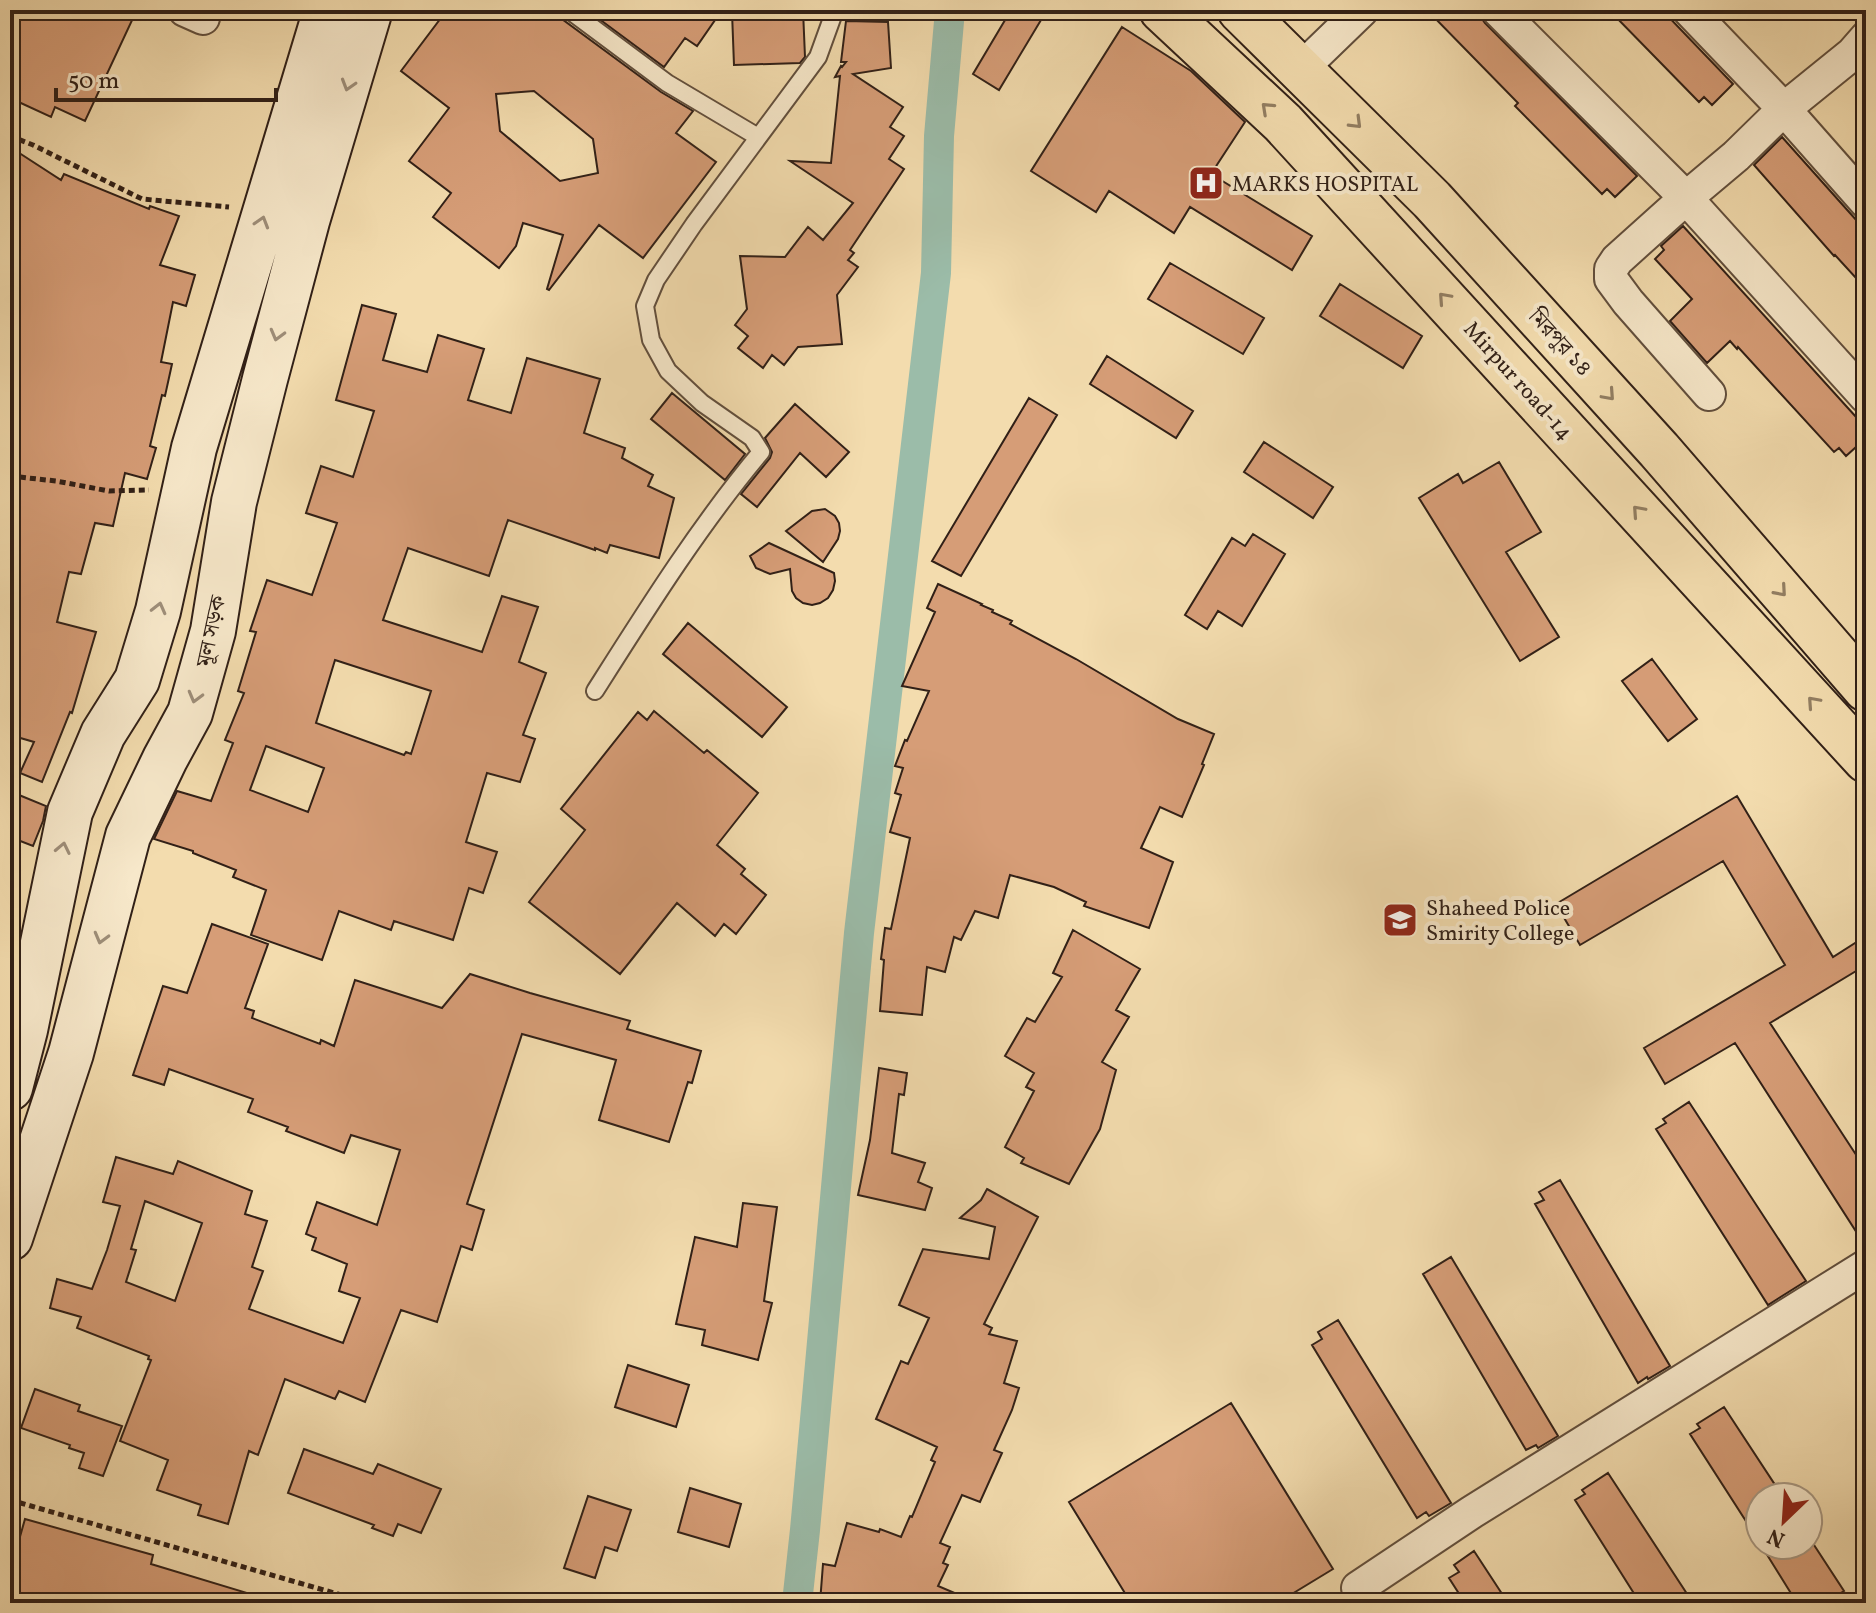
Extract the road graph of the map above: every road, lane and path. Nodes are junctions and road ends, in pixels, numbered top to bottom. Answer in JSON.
{"nodes":[{"id":1,"x":326,"y":10,"type":"edge"},
{"id":2,"x":370,"y":10,"type":"edge"},
{"id":3,"x":569,"y":10,"type":"edge"},
{"id":4,"x":835,"y":10,"type":"edge"},
{"id":5,"x":1162,"y":10,"type":"edge"},
{"id":6,"x":1240,"y":10,"type":"edge"},
{"id":7,"x":1362,"y":10,"type":"edge"},
{"id":8,"x":1498,"y":10,"type":"edge"},
{"id":9,"x":1689,"y":10,"type":"edge"},
{"id":10,"x":1866,"y":38,"type":"edge"},
{"id":11,"x":1301,"y":69,"type":"junction"},
{"id":12,"x":1784,"y":109,"type":"junction"},
{"id":13,"x":10,"y":136,"type":"edge"},
{"id":14,"x":758,"y":137,"type":"junction"},
{"id":15,"x":1686,"y":198,"type":"junction"},
{"id":16,"x":1866,"y":202,"type":"edge"},
{"id":17,"x":265,"y":210,"type":"junction"},
{"id":18,"x":1709,"y":394,"type":"dead end"},
{"id":19,"x":1866,"y":397,"type":"edge"},
{"id":20,"x":10,"y":476,"type":"edge"},
{"id":21,"x":186,"y":488,"type":"junction"},
{"id":22,"x":1866,"y":689,"type":"edge"},
{"id":23,"x":595,"y":691,"type":"dead end"},
{"id":24,"x":103,"y":734,"type":"junction"},
{"id":25,"x":165,"y":759,"type":"junction"},
{"id":26,"x":1866,"y":760,"type":"edge"},
{"id":27,"x":10,"y":1088,"type":"edge"},
{"id":28,"x":10,"y":1238,"type":"edge"},
{"id":29,"x":1866,"y":1266,"type":"edge"},
{"id":30,"x":10,"y":1500,"type":"edge"},
{"id":31,"x":1358,"y":1588,"type":"dead end"},
{"id":32,"x":369,"y":1603,"type":"edge"}],
"edges":[{"from":1,"to":17,"type":"street"},
{"from":2,"to":25,"type":"street","name":"মূল সড়ক","one_way":true},
{"from":3,"to":14,"type":"lane"},
{"from":4,"to":14,"type":"lane"},
{"from":26,"to":5,"type":"main road","name":"Mirpur road-14","one_way":true},
{"from":6,"to":11,"type":"main road","name":"মিরপুর ১৪"},
{"from":7,"to":11,"type":"street"},
{"from":8,"to":15,"type":"street"},
{"from":9,"to":12,"type":"street"},
{"from":10,"to":12,"type":"street"},
{"from":11,"to":22,"type":"main road","name":"মিরপুর ১৪","one_way":true},
{"from":12,"to":15,"type":"street"},
{"from":12,"to":16,"type":"street"},
{"from":13,"to":17,"type":"path"},
{"from":14,"to":23,"type":"lane"},
{"from":15,"to":18,"type":"street"},
{"from":15,"to":19,"type":"street"},
{"from":21,"to":17,"type":"street","one_way":true},
{"from":20,"to":21,"type":"path"},
{"from":24,"to":21,"type":"street","one_way":true},
{"from":24,"to":25,"type":"street"},
{"from":27,"to":24,"type":"street","one_way":true},
{"from":25,"to":28,"type":"street","name":"মূল সড়ক","one_way":true},
{"from":29,"to":31,"type":"street"},
{"from":30,"to":32,"type":"path"}]}
